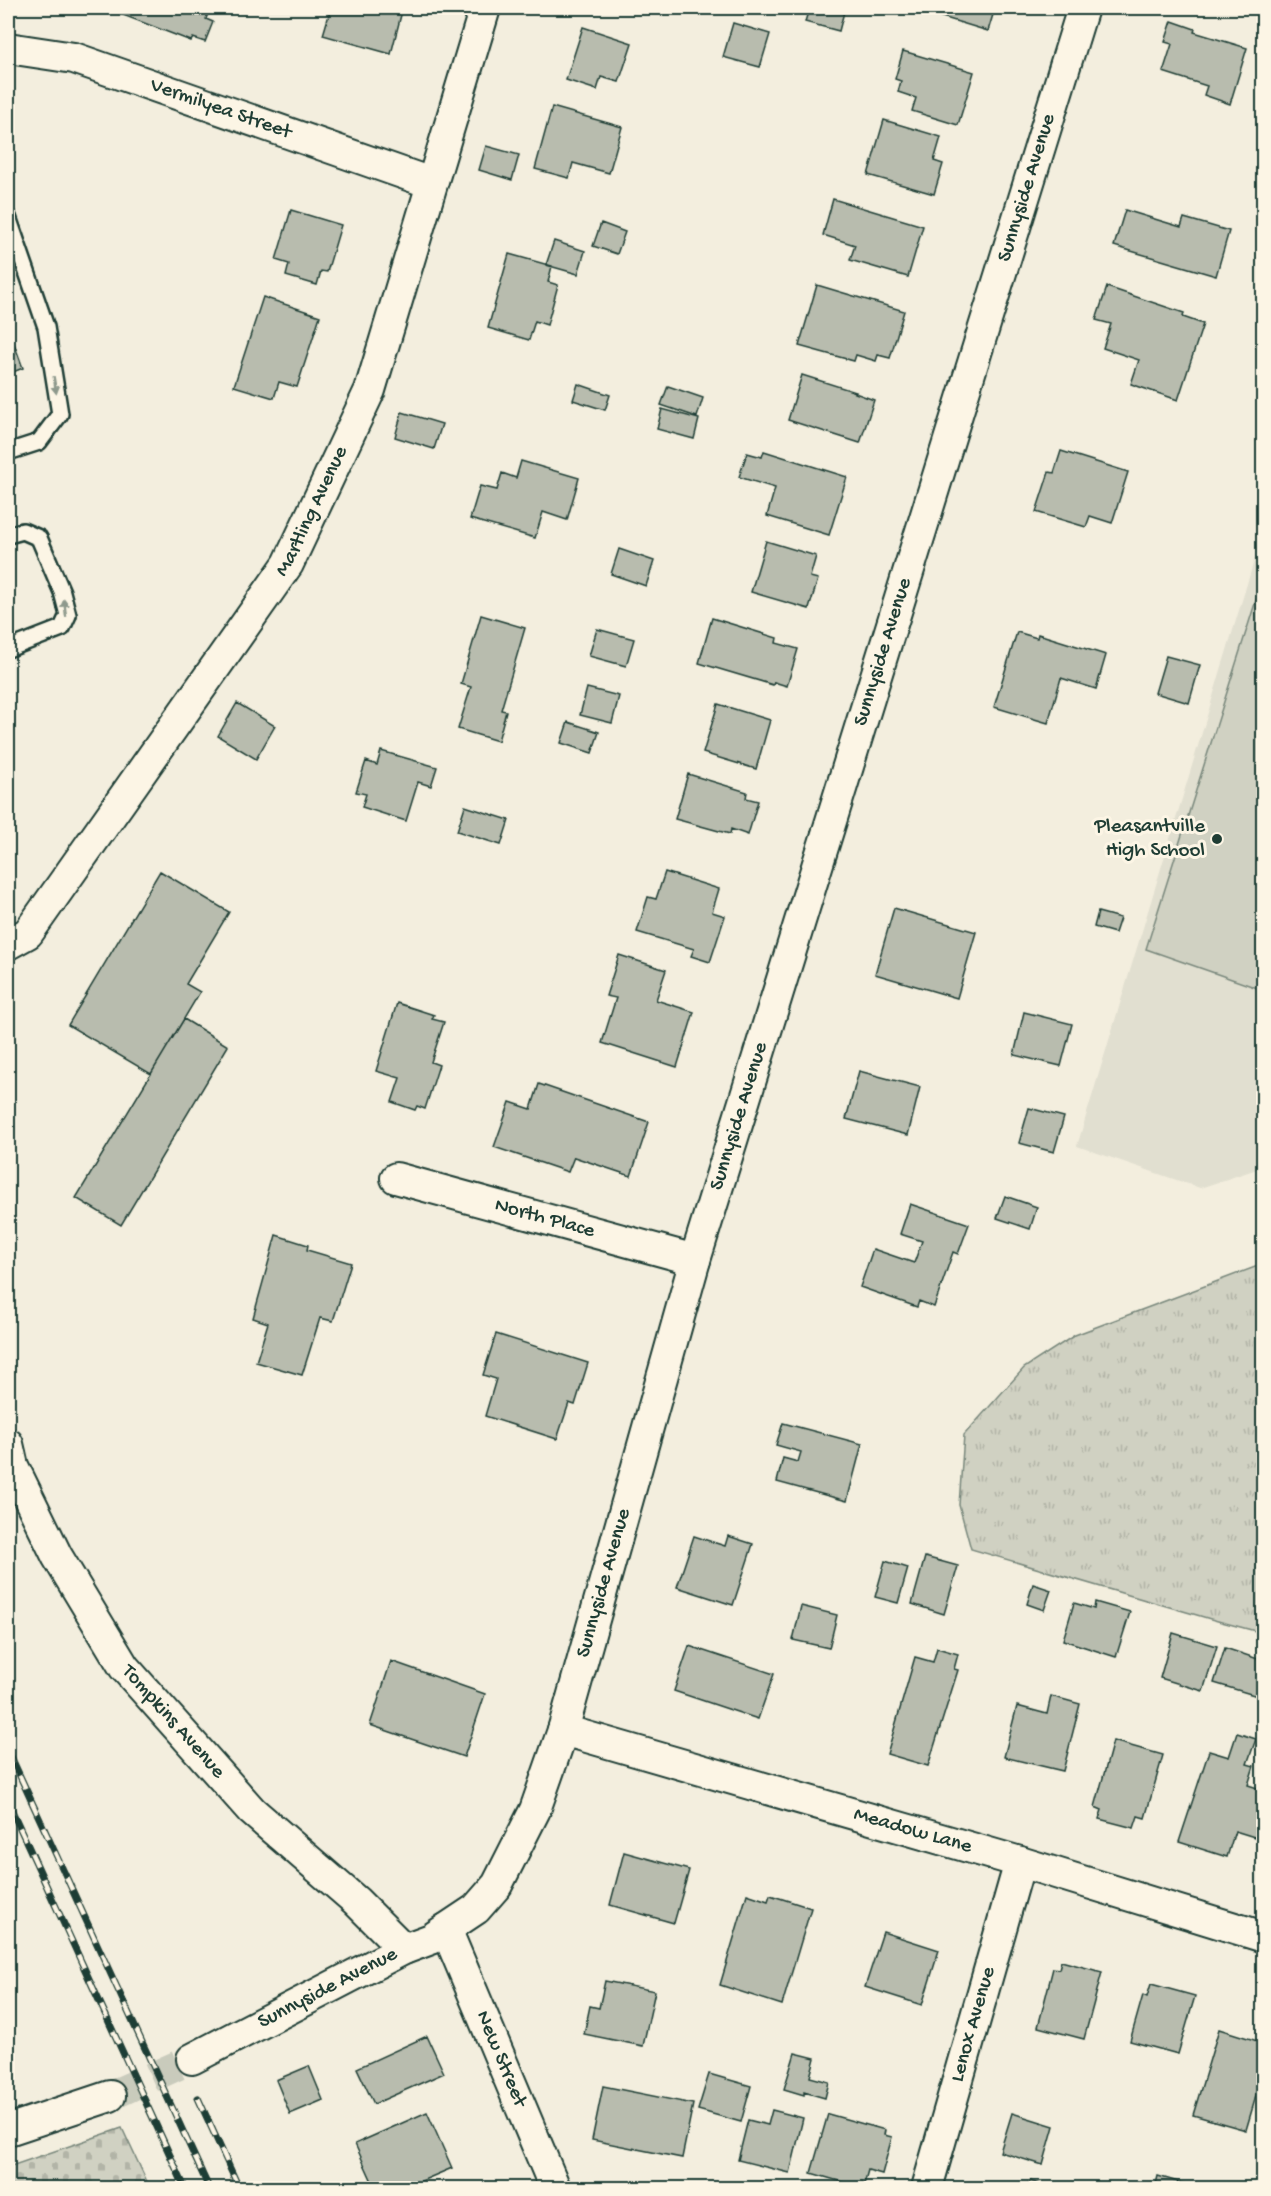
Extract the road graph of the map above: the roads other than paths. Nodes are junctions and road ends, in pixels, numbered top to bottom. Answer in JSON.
{"nodes":[{"id":1,"x":485,"y":8,"type":"edge"},
{"id":2,"x":1083,"y":8,"type":"edge"},
{"id":3,"x":8,"y":48,"type":"edge"},
{"id":4,"x":431,"y":183,"type":"junction"},
{"id":5,"x":8,"y":217,"type":"edge"},
{"id":6,"x":8,"y":452,"type":"edge"},
{"id":7,"x":8,"y":535,"type":"edge"},
{"id":8,"x":8,"y":649,"type":"edge"},
{"id":9,"x":8,"y":944,"type":"edge"},
{"id":10,"x":396,"y":1178,"type":"dead end"},
{"id":11,"x":695,"y":1260,"type":"junction"},
{"id":12,"x":8,"y":1444,"type":"edge"},
{"id":13,"x":563,"y":1730,"type":"junction"},
{"id":14,"x":1020,"y":1862,"type":"junction"},
{"id":15,"x":446,"y":1929,"type":"junction"},
{"id":16,"x":1263,"y":1937,"type":"edge"},
{"id":17,"x":404,"y":1949,"type":"junction"},
{"id":18,"x":192,"y":2059,"type":"tunnel mouth"},
{"id":19,"x":110,"y":2096,"type":"tunnel mouth"},
{"id":20,"x":8,"y":2130,"type":"edge"},
{"id":21,"x":555,"y":2188,"type":"edge"},
{"id":22,"x":927,"y":2188,"type":"edge"}],
"edges":[{"from":1,"to":4,"type":"street","name":"Martling Avenue"},
{"from":2,"to":11,"type":"street","name":"Sunnyside Avenue"},
{"from":3,"to":4,"type":"street","name":"Vermilyea Street"},
{"from":4,"to":9,"type":"street","name":"Martling Avenue"},
{"from":5,"to":6,"type":"lane","one_way":true},
{"from":8,"to":7,"type":"lane","one_way":true},
{"from":10,"to":11,"type":"street","name":"North Place"},
{"from":11,"to":13,"type":"street","name":"Sunnyside Avenue"},
{"from":12,"to":17,"type":"street","name":"Tompkins Avenue"},
{"from":13,"to":14,"type":"street","name":"Meadow Lane"},
{"from":13,"to":15,"type":"street","name":"Sunnyside Avenue"},
{"from":14,"to":16,"type":"street","name":"Meadow Lane"},
{"from":14,"to":22,"type":"street","name":"Lenox Avenue"},
{"from":15,"to":17,"type":"street","name":"Sunnyside Avenue"},
{"from":15,"to":21,"type":"street","name":"New Street"},
{"from":17,"to":18,"type":"street","name":"Sunnyside Avenue"},
{"from":19,"to":20,"type":"street"}]}
